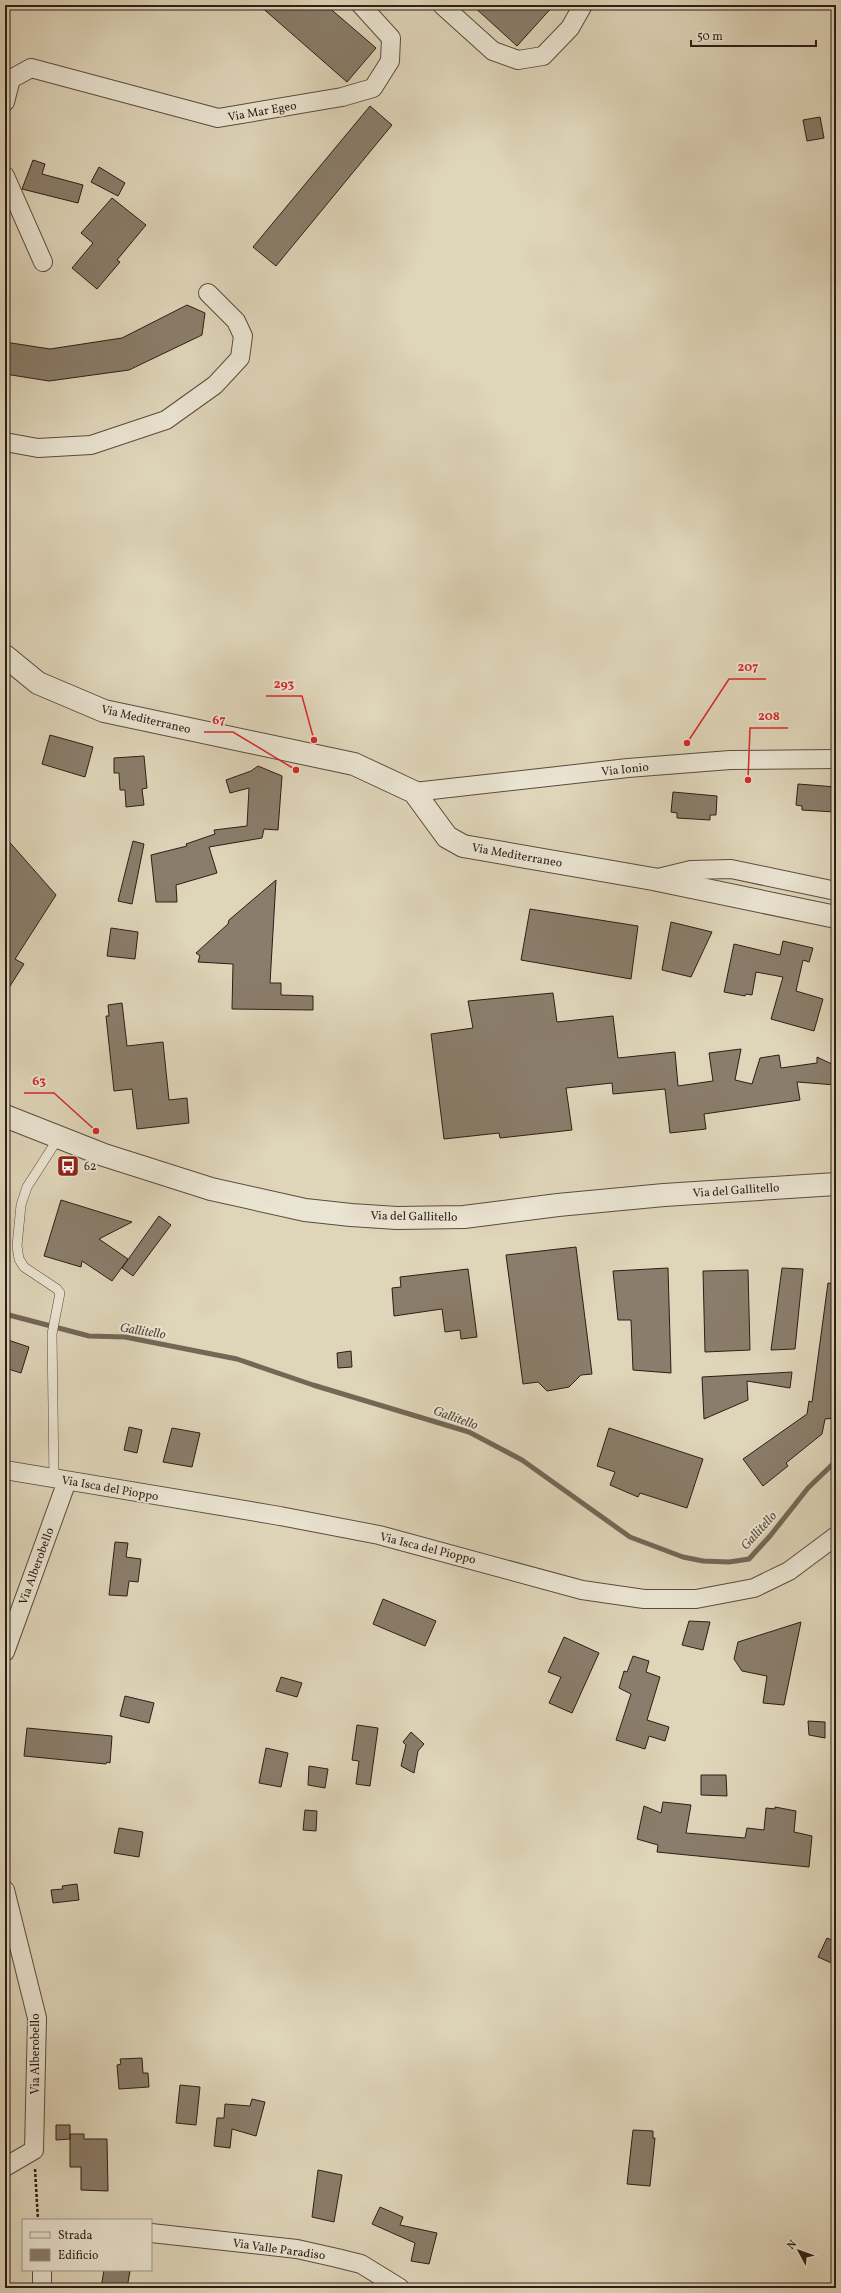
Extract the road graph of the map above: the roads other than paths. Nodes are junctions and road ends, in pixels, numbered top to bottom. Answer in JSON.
{"nodes":[{"id":1,"x":361,"y":5,"type":"edge"},
{"id":2,"x":442,"y":5,"type":"edge"},
{"id":3,"x":583,"y":5,"type":"edge"},
{"id":4,"x":5,"y":102,"type":"edge"},
{"id":5,"x":5,"y":176,"type":"edge"},
{"id":6,"x":43,"y":262,"type":"dead end"},
{"id":7,"x":208,"y":293,"type":"dead end"},
{"id":8,"x":5,"y":442,"type":"edge"},
{"id":9,"x":5,"y":656,"type":"edge"},
{"id":10,"x":836,"y":759,"type":"edge"},
{"id":11,"x":414,"y":792,"type":"junction"},
{"id":12,"x":653,"y":879,"type":"junction"},
{"id":13,"x":836,"y":891,"type":"edge"},
{"id":14,"x":836,"y":917,"type":"edge"},
{"id":15,"x":5,"y":1116,"type":"edge"},
{"id":16,"x":59,"y":1137,"type":"junction"},
{"id":17,"x":836,"y":1184,"type":"edge"},
{"id":18,"x":5,"y":1470,"type":"edge"},
{"id":19,"x":60,"y":1480,"type":"junction"},
{"id":20,"x":836,"y":1536,"type":"edge"},
{"id":21,"x":5,"y":1652,"type":"edge"},
{"id":22,"x":5,"y":1890,"type":"edge"},
{"id":23,"x":5,"y":2167,"type":"edge"},
{"id":24,"x":152,"y":2233,"type":"edge"},
{"id":25,"x":42,"y":2271,"type":"edge"},
{"id":26,"x":42,"y":2288,"type":"edge"},
{"id":27,"x":400,"y":2288,"type":"edge"}],
"edges":[{"from":1,"to":4,"type":"street","name":"Via Mar Egeo"},
{"from":2,"to":3,"type":"street"},
{"from":5,"to":6,"type":"street"},
{"from":7,"to":8,"type":"street"},
{"from":9,"to":11,"type":"street","name":"Via Mediterraneo"},
{"from":10,"to":11,"type":"street","name":"Via Ionio"},
{"from":11,"to":12,"type":"street","name":"Via Mediterraneo"},
{"from":12,"to":13,"type":"street"},
{"from":12,"to":14,"type":"street","name":"Via Mediterraneo"},
{"from":15,"to":16,"type":"street","name":"Via del Gallitello"},
{"from":16,"to":17,"type":"street","name":"Via del Gallitello"},
{"from":16,"to":19,"type":"lane"},
{"from":18,"to":19,"type":"street","name":"Via Isca del Pioppo"},
{"from":19,"to":20,"type":"street","name":"Via Isca del Pioppo"},
{"from":19,"to":21,"type":"street","name":"Via Alberobello"},
{"from":22,"to":23,"type":"street","name":"Via Alberobello"},
{"from":24,"to":27,"type":"street","name":"Via Valle Paradiso"},
{"from":25,"to":26,"type":"street"}]}
